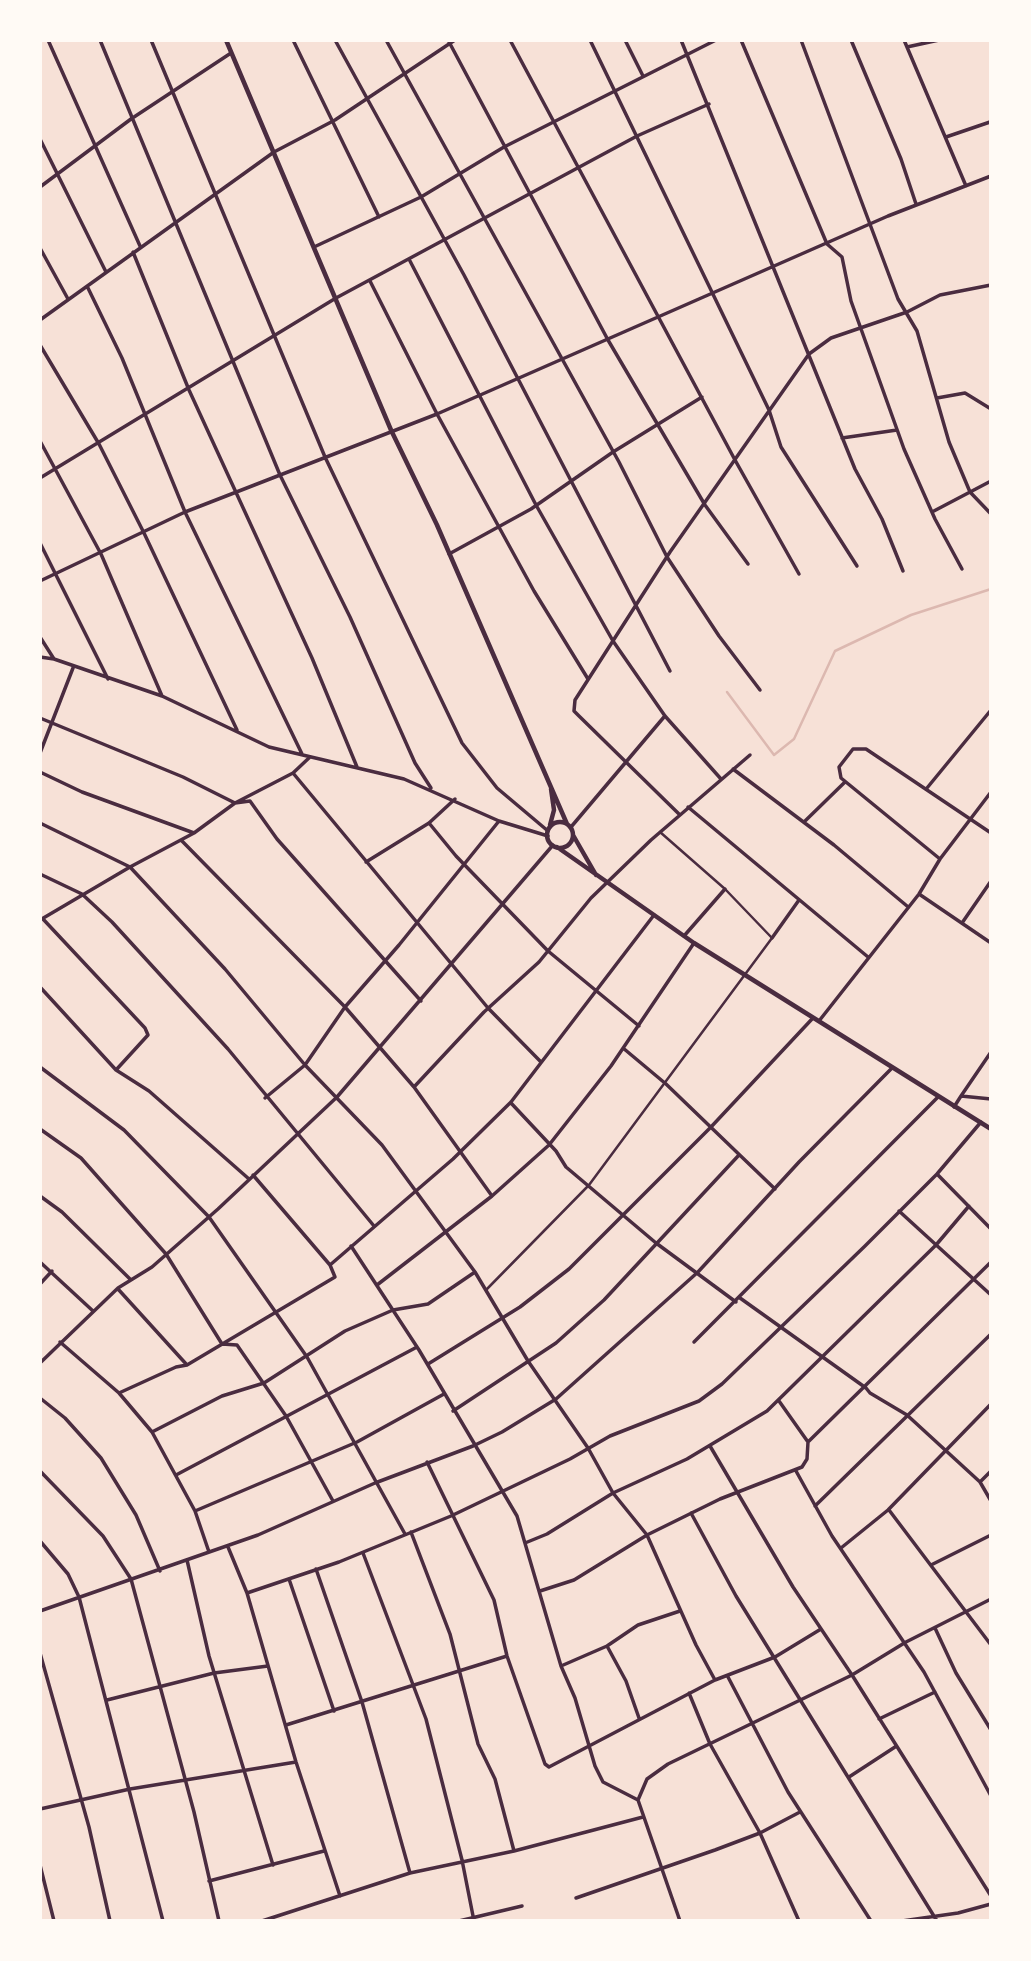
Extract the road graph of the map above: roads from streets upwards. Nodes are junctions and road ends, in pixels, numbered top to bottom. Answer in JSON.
{"nodes":[{"id":1,"x":48,"y":40,"type":"edge"},
{"id":2,"x":100,"y":40,"type":"edge"},
{"id":3,"x":152,"y":40,"type":"edge"},
{"id":4,"x":226,"y":40,"type":"edge"},
{"id":5,"x":293,"y":40,"type":"edge"},
{"id":6,"x":335,"y":40,"type":"edge"},
{"id":7,"x":386,"y":40,"type":"edge"},
{"id":8,"x":455,"y":40,"type":"edge"},
{"id":9,"x":510,"y":40,"type":"edge"},
{"id":10,"x":590,"y":40,"type":"edge"},
{"id":11,"x":625,"y":40,"type":"edge"},
{"id":12,"x":681,"y":40,"type":"edge"},
{"id":13,"x":716,"y":40,"type":"edge"},
{"id":14,"x":741,"y":40,"type":"edge"},
{"id":15,"x":801,"y":40,"type":"edge"},
{"id":16,"x":851,"y":40,"type":"edge"},
{"id":17,"x":904,"y":40,"type":"edge"},
{"id":18,"x":939,"y":40,"type":"edge"},
{"id":19,"x":448,"y":42,"type":"edge"},
{"id":20,"x":906,"y":47,"type":"junction"},
{"id":21,"x":231,"y":53,"type":"junction"},
{"id":22,"x":687,"y":54,"type":"junction"},
{"id":23,"x":404,"y":73,"type":"junction"},
{"id":24,"x":643,"y":76,"type":"junction"},
{"id":25,"x":616,"y":91,"type":"junction"},
{"id":26,"x":172,"y":93,"type":"junction"},
{"id":27,"x":367,"y":98,"type":"junction"},
{"id":28,"x":709,"y":104,"type":"junction"},
{"id":29,"x":131,"y":118,"type":"junction"},
{"id":30,"x":335,"y":120,"type":"junction"},
{"id":31,"x":554,"y":121,"type":"junction"},
{"id":32,"x":990,"y":122,"type":"edge"},
{"id":33,"x":637,"y":136,"type":"junction"},
{"id":34,"x":946,"y":137,"type":"junction"},
{"id":35,"x":40,"y":139,"type":"edge"},
{"id":36,"x":97,"y":144,"type":"junction"},
{"id":37,"x":505,"y":147,"type":"junction"},
{"id":38,"x":274,"y":152,"type":"junction"},
{"id":39,"x":578,"y":168,"type":"junction"},
{"id":40,"x":57,"y":174,"type":"junction"},
{"id":41,"x":461,"y":174,"type":"junction"},
{"id":42,"x":991,"y":176,"type":"edge"},
{"id":43,"x":966,"y":186,"type":"junction"},
{"id":44,"x":40,"y":187,"type":"edge"},
{"id":45,"x":216,"y":195,"type":"junction"},
{"id":46,"x":529,"y":195,"type":"junction"},
{"id":47,"x":421,"y":197,"type":"junction"},
{"id":48,"x":916,"y":205,"type":"junction"},
{"id":49,"x":379,"y":217,"type":"junction"},
{"id":50,"x":485,"y":217,"type":"junction"},
{"id":51,"x":872,"y":224,"type":"junction"},
{"id":52,"x":175,"y":225,"type":"junction"},
{"id":53,"x":444,"y":242,"type":"junction"},
{"id":54,"x":827,"y":244,"type":"junction"},
{"id":55,"x":140,"y":246,"type":"junction"},
{"id":56,"x":314,"y":247,"type":"junction"},
{"id":57,"x":40,"y":248,"type":"edge"},
{"id":58,"x":133,"y":252,"type":"junction"},
{"id":59,"x":410,"y":261,"type":"junction"},
{"id":60,"x":774,"y":268,"type":"junction"},
{"id":61,"x":106,"y":272,"type":"junction"},
{"id":62,"x":370,"y":281,"type":"junction"},
{"id":63,"x":991,"y":285,"type":"edge"},
{"id":64,"x":87,"y":286,"type":"junction"},
{"id":65,"x":714,"y":295,"type":"junction"},
{"id":66,"x":337,"y":298,"type":"junction"},
{"id":67,"x":68,"y":299,"type":"junction"},
{"id":68,"x":907,"y":312,"type":"junction"},
{"id":69,"x":659,"y":318,"type":"junction"},
{"id":70,"x":40,"y":320,"type":"edge"},
{"id":71,"x":861,"y":327,"type":"junction"},
{"id":72,"x":276,"y":335,"type":"junction"},
{"id":73,"x":608,"y":340,"type":"junction"},
{"id":74,"x":40,"y":345,"type":"edge"},
{"id":75,"x":809,"y":354,"type":"junction"},
{"id":76,"x":561,"y":359,"type":"junction"},
{"id":77,"x":231,"y":363,"type":"junction"},
{"id":78,"x":517,"y":377,"type":"junction"},
{"id":79,"x":189,"y":390,"type":"junction"},
{"id":80,"x":480,"y":393,"type":"junction"},
{"id":81,"x":702,"y":397,"type":"junction"},
{"id":82,"x":937,"y":398,"type":"junction"},
{"id":83,"x":991,"y":409,"type":"edge"},
{"id":84,"x":769,"y":410,"type":"junction"},
{"id":85,"x":437,"y":414,"type":"junction"},
{"id":86,"x":144,"y":415,"type":"junction"},
{"id":87,"x":657,"y":425,"type":"junction"},
{"id":88,"x":391,"y":430,"type":"junction"},
{"id":89,"x":897,"y":430,"type":"junction"},
{"id":90,"x":842,"y":438,"type":"junction"},
{"id":91,"x":40,"y":440,"type":"edge"},
{"id":92,"x":99,"y":444,"type":"junction"},
{"id":93,"x":613,"y":452,"type":"junction"},
{"id":94,"x":324,"y":457,"type":"junction"},
{"id":95,"x":735,"y":460,"type":"junction"},
{"id":96,"x":56,"y":468,"type":"junction"},
{"id":97,"x":280,"y":475,"type":"junction"},
{"id":98,"x":40,"y":478,"type":"edge"},
{"id":99,"x":991,"y":481,"type":"edge"},
{"id":100,"x":571,"y":482,"type":"junction"},
{"id":101,"x":971,"y":492,"type":"junction"},
{"id":102,"x":234,"y":493,"type":"junction"},
{"id":103,"x":536,"y":505,"type":"junction"},
{"id":104,"x":705,"y":505,"type":"junction"},
{"id":105,"x":185,"y":512,"type":"junction"},
{"id":106,"x":932,"y":512,"type":"junction"},
{"id":107,"x":991,"y":514,"type":"edge"},
{"id":108,"x":499,"y":526,"type":"junction"},
{"id":109,"x":144,"y":533,"type":"junction"},
{"id":110,"x":40,"y":543,"type":"edge"},
{"id":111,"x":101,"y":554,"type":"junction"},
{"id":112,"x":449,"y":554,"type":"junction"},
{"id":113,"x":667,"y":557,"type":"junction"},
{"id":114,"x":748,"y":564,"type":"dead end"},
{"id":115,"x":857,"y":566,"type":"dead end"},
{"id":116,"x":962,"y":569,"type":"dead end"},
{"id":117,"x":903,"y":571,"type":"dead end"},
{"id":118,"x":56,"y":574,"type":"junction"},
{"id":119,"x":799,"y":574,"type":"dead end"},
{"id":120,"x":40,"y":581,"type":"edge"},
{"id":121,"x":634,"y":607,"type":"junction"},
{"id":122,"x":40,"y":637,"type":"edge"},
{"id":123,"x":613,"y":641,"type":"junction"},
{"id":124,"x":40,"y":657,"type":"edge"},
{"id":125,"x":54,"y":659,"type":"junction"},
{"id":126,"x":73,"y":668,"type":"junction"},
{"id":127,"x":670,"y":671,"type":"dead end"},
{"id":128,"x":108,"y":679,"type":"junction"},
{"id":129,"x":588,"y":679,"type":"junction"},
{"id":130,"x":760,"y":690,"type":"dead end"},
{"id":131,"x":162,"y":696,"type":"junction"},
{"id":132,"x":991,"y":709,"type":"edge"},
{"id":133,"x":665,"y":716,"type":"junction"},
{"id":134,"x":40,"y":718,"type":"edge"},
{"id":135,"x":52,"y":722,"type":"junction"},
{"id":136,"x":237,"y":732,"type":"junction"},
{"id":137,"x":40,"y":752,"type":"edge"},
{"id":138,"x":750,"y":755,"type":"dead end"},
{"id":139,"x":303,"y":756,"type":"junction"},
{"id":140,"x":310,"y":757,"type":"junction"},
{"id":141,"x":627,"y":761,"type":"junction"},
{"id":142,"x":357,"y":767,"type":"junction"},
{"id":143,"x":733,"y":769,"type":"junction"},
{"id":144,"x":40,"y":772,"type":"edge"},
{"id":145,"x":293,"y":773,"type":"junction"},
{"id":146,"x":721,"y":779,"type":"junction"},
{"id":147,"x":549,"y":781,"type":"junction"},
{"id":148,"x":845,"y":782,"type":"junction"},
{"id":149,"x":431,"y":788,"type":"junction"},
{"id":150,"x":927,"y":789,"type":"junction"},
{"id":151,"x":991,"y":792,"type":"edge"},
{"id":152,"x":456,"y":799,"type":"junction"},
{"id":153,"x":235,"y":803,"type":"junction"},
{"id":154,"x":688,"y":807,"type":"junction"},
{"id":155,"x":680,"y":815,"type":"junction"},
{"id":156,"x":970,"y":819,"type":"junction"},
{"id":157,"x":499,"y":821,"type":"junction"},
{"id":158,"x":804,"y":822,"type":"junction"},
{"id":159,"x":40,"y":823,"type":"edge"},
{"id":160,"x":429,"y":823,"type":"junction"},
{"id":161,"x":569,"y":825,"type":"junction"},
{"id":162,"x":548,"y":832,"type":"junction"},
{"id":163,"x":660,"y":832,"type":"junction"},
{"id":164,"x":194,"y":833,"type":"junction"},
{"id":165,"x":991,"y":833,"type":"edge"},
{"id":166,"x":573,"y":835,"type":"junction"},
{"id":167,"x":181,"y":841,"type":"junction"},
{"id":168,"x":555,"y":846,"type":"junction"},
{"id":169,"x":940,"y":859,"type":"junction"},
{"id":170,"x":366,"y":862,"type":"junction"},
{"id":171,"x":464,"y":863,"type":"junction"},
{"id":172,"x":130,"y":867,"type":"junction"},
{"id":173,"x":40,"y":874,"type":"edge"},
{"id":174,"x":597,"y":876,"type":"junction"},
{"id":175,"x":991,"y":881,"type":"edge"},
{"id":176,"x":607,"y":884,"type":"junction"},
{"id":177,"x":725,"y":889,"type":"junction"},
{"id":178,"x":82,"y":894,"type":"junction"},
{"id":179,"x":919,"y":894,"type":"junction"},
{"id":180,"x":799,"y":900,"type":"junction"},
{"id":181,"x":504,"y":906,"type":"junction"},
{"id":182,"x":908,"y":907,"type":"junction"},
{"id":183,"x":654,"y":915,"type":"junction"},
{"id":184,"x":41,"y":919,"type":"edge"},
{"id":185,"x":418,"y":922,"type":"junction"},
{"id":186,"x":962,"y":923,"type":"junction"},
{"id":187,"x":684,"y":936,"type":"junction"},
{"id":188,"x":772,"y":938,"type":"junction"},
{"id":189,"x":694,"y":943,"type":"junction"},
{"id":190,"x":991,"y":943,"type":"edge"},
{"id":191,"x":548,"y":951,"type":"junction"},
{"id":192,"x":868,"y":957,"type":"junction"},
{"id":193,"x":386,"y":961,"type":"junction"},
{"id":194,"x":453,"y":965,"type":"junction"},
{"id":195,"x":745,"y":975,"type":"junction"},
{"id":196,"x":40,"y":987,"type":"edge"},
{"id":197,"x":596,"y":991,"type":"junction"},
{"id":198,"x":421,"y":1001,"type":"junction"},
{"id":199,"x":345,"y":1007,"type":"junction"},
{"id":200,"x":488,"y":1008,"type":"junction"},
{"id":201,"x":815,"y":1021,"type":"junction"},
{"id":202,"x":639,"y":1026,"type":"junction"},
{"id":203,"x":623,"y":1048,"type":"junction"},
{"id":204,"x":380,"y":1050,"type":"junction"},
{"id":205,"x":991,"y":1052,"type":"edge"},
{"id":206,"x":541,"y":1062,"type":"junction"},
{"id":207,"x":305,"y":1065,"type":"junction"},
{"id":208,"x":40,"y":1067,"type":"edge"},
{"id":209,"x":892,"y":1068,"type":"junction"},
{"id":210,"x":116,"y":1070,"type":"junction"},
{"id":211,"x":666,"y":1084,"type":"junction"},
{"id":212,"x":414,"y":1087,"type":"junction"},
{"id":213,"x":961,"y":1096,"type":"junction"},
{"id":214,"x":337,"y":1097,"type":"junction"},
{"id":215,"x":938,"y":1097,"type":"junction"},
{"id":216,"x":265,"y":1098,"type":"junction"},
{"id":217,"x":991,"y":1099,"type":"edge"},
{"id":218,"x":511,"y":1102,"type":"junction"},
{"id":219,"x":954,"y":1107,"type":"junction"},
{"id":220,"x":981,"y":1122,"type":"junction"},
{"id":221,"x":711,"y":1127,"type":"junction"},
{"id":222,"x":40,"y":1129,"type":"edge"},
{"id":223,"x":991,"y":1129,"type":"edge"},
{"id":224,"x":297,"y":1133,"type":"junction"},
{"id":225,"x":549,"y":1145,"type":"junction"},
{"id":226,"x":462,"y":1150,"type":"junction"},
{"id":227,"x":739,"y":1155,"type":"junction"},
{"id":228,"x":937,"y":1174,"type":"junction"},
{"id":229,"x":253,"y":1175,"type":"junction"},
{"id":230,"x":249,"y":1179,"type":"junction"},
{"id":231,"x":589,"y":1185,"type":"junction"},
{"id":232,"x":775,"y":1189,"type":"junction"},
{"id":233,"x":414,"y":1192,"type":"junction"},
{"id":234,"x":40,"y":1196,"type":"edge"},
{"id":235,"x":492,"y":1196,"type":"junction"},
{"id":236,"x":969,"y":1206,"type":"junction"},
{"id":237,"x":899,"y":1211,"type":"junction"},
{"id":238,"x":624,"y":1214,"type":"junction"},
{"id":239,"x":209,"y":1217,"type":"junction"},
{"id":240,"x":374,"y":1226,"type":"junction"},
{"id":241,"x":991,"y":1229,"type":"edge"},
{"id":242,"x":445,"y":1232,"type":"junction"},
{"id":243,"x":656,"y":1243,"type":"junction"},
{"id":244,"x":936,"y":1245,"type":"junction"},
{"id":245,"x":351,"y":1246,"type":"junction"},
{"id":246,"x":166,"y":1254,"type":"junction"},
{"id":247,"x":40,"y":1262,"type":"edge"},
{"id":248,"x":991,"y":1262,"type":"edge"},
{"id":249,"x":330,"y":1265,"type":"junction"},
{"id":250,"x":51,"y":1271,"type":"junction"},
{"id":251,"x":475,"y":1272,"type":"junction"},
{"id":252,"x":698,"y":1272,"type":"junction"},
{"id":253,"x":130,"y":1279,"type":"junction"},
{"id":254,"x":974,"y":1279,"type":"junction"},
{"id":255,"x":40,"y":1284,"type":"edge"},
{"id":256,"x":377,"y":1285,"type":"junction"},
{"id":257,"x":118,"y":1288,"type":"junction"},
{"id":258,"x":486,"y":1291,"type":"junction"},
{"id":259,"x":991,"y":1295,"type":"edge"},
{"id":260,"x":738,"y":1300,"type":"junction"},
{"id":261,"x":393,"y":1310,"type":"junction"},
{"id":262,"x":93,"y":1311,"type":"junction"},
{"id":263,"x":277,"y":1313,"type":"junction"},
{"id":264,"x":502,"y":1318,"type":"junction"},
{"id":265,"x":780,"y":1328,"type":"junction"},
{"id":266,"x":991,"y":1334,"type":"edge"},
{"id":267,"x":60,"y":1342,"type":"junction"},
{"id":268,"x":694,"y":1342,"type":"dead end"},
{"id":269,"x":222,"y":1344,"type":"junction"},
{"id":270,"x":417,"y":1347,"type":"junction"},
{"id":271,"x":307,"y":1357,"type":"junction"},
{"id":272,"x":822,"y":1358,"type":"junction"},
{"id":273,"x":528,"y":1361,"type":"junction"},
{"id":274,"x":40,"y":1363,"type":"edge"},
{"id":275,"x":187,"y":1365,"type":"junction"},
{"id":276,"x":427,"y":1365,"type":"junction"},
{"id":277,"x":264,"y":1383,"type":"junction"},
{"id":278,"x":862,"y":1387,"type":"junction"},
{"id":279,"x":119,"y":1393,"type":"junction"},
{"id":280,"x":328,"y":1393,"type":"junction"},
{"id":281,"x":444,"y":1394,"type":"junction"},
{"id":282,"x":40,"y":1398,"type":"edge"},
{"id":283,"x":556,"y":1399,"type":"junction"},
{"id":284,"x":779,"y":1401,"type":"junction"},
{"id":285,"x":991,"y":1405,"type":"edge"},
{"id":286,"x":453,"y":1411,"type":"junction"},
{"id":287,"x":907,"y":1415,"type":"junction"},
{"id":288,"x":286,"y":1416,"type":"junction"},
{"id":289,"x":152,"y":1432,"type":"junction"},
{"id":290,"x":357,"y":1442,"type":"junction"},
{"id":291,"x":808,"y":1442,"type":"junction"},
{"id":292,"x":473,"y":1446,"type":"junction"},
{"id":293,"x":710,"y":1446,"type":"junction"},
{"id":294,"x":588,"y":1448,"type":"junction"},
{"id":295,"x":946,"y":1450,"type":"junction"},
{"id":296,"x":312,"y":1462,"type":"junction"},
{"id":297,"x":427,"y":1462,"type":"junction"},
{"id":298,"x":40,"y":1471,"type":"edge"},
{"id":299,"x":796,"y":1471,"type":"junction"},
{"id":300,"x":991,"y":1471,"type":"edge"},
{"id":301,"x":176,"y":1475,"type":"junction"},
{"id":302,"x":378,"y":1482,"type":"junction"},
{"id":303,"x":980,"y":1482,"type":"junction"},
{"id":304,"x":501,"y":1491,"type":"junction"},
{"id":305,"x":736,"y":1492,"type":"junction"},
{"id":306,"x":613,"y":1493,"type":"junction"},
{"id":307,"x":333,"y":1501,"type":"junction"},
{"id":308,"x":991,"y":1501,"type":"edge"},
{"id":309,"x":815,"y":1506,"type":"junction"},
{"id":310,"x":888,"y":1510,"type":"junction"},
{"id":311,"x":195,"y":1511,"type":"junction"},
{"id":312,"x":691,"y":1513,"type":"junction"},
{"id":313,"x":451,"y":1517,"type":"junction"},
{"id":314,"x":411,"y":1532,"type":"junction"},
{"id":315,"x":405,"y":1534,"type":"junction"},
{"id":316,"x":647,"y":1535,"type":"junction"},
{"id":317,"x":991,"y":1535,"type":"edge"},
{"id":318,"x":40,"y":1541,"type":"edge"},
{"id":319,"x":525,"y":1543,"type":"junction"},
{"id":320,"x":228,"y":1547,"type":"junction"},
{"id":321,"x":841,"y":1548,"type":"junction"},
{"id":322,"x":209,"y":1552,"type":"junction"},
{"id":323,"x":363,"y":1553,"type":"junction"},
{"id":324,"x":187,"y":1560,"type":"junction"},
{"id":325,"x":932,"y":1565,"type":"junction"},
{"id":326,"x":316,"y":1569,"type":"junction"},
{"id":327,"x":160,"y":1571,"type":"junction"},
{"id":328,"x":131,"y":1579,"type":"junction"},
{"id":329,"x":289,"y":1579,"type":"junction"},
{"id":330,"x":540,"y":1591,"type":"junction"},
{"id":331,"x":247,"y":1593,"type":"junction"},
{"id":332,"x":79,"y":1597,"type":"junction"},
{"id":333,"x":991,"y":1599,"type":"edge"},
{"id":334,"x":40,"y":1611,"type":"edge"},
{"id":335,"x":680,"y":1611,"type":"junction"},
{"id":336,"x":963,"y":1612,"type":"junction"},
{"id":337,"x":935,"y":1628,"type":"junction"},
{"id":338,"x":821,"y":1629,"type":"junction"},
{"id":339,"x":906,"y":1642,"type":"junction"},
{"id":340,"x":991,"y":1645,"type":"edge"},
{"id":341,"x":607,"y":1646,"type":"junction"},
{"id":342,"x":40,"y":1653,"type":"edge"},
{"id":343,"x":507,"y":1656,"type":"junction"},
{"id":344,"x":775,"y":1657,"type":"junction"},
{"id":345,"x":268,"y":1666,"type":"junction"},
{"id":346,"x":561,"y":1667,"type":"junction"},
{"id":347,"x":461,"y":1672,"type":"junction"},
{"id":348,"x":214,"y":1673,"type":"junction"},
{"id":349,"x":852,"y":1675,"type":"junction"},
{"id":350,"x":728,"y":1677,"type":"junction"},
{"id":351,"x":715,"y":1680,"type":"junction"},
{"id":352,"x":160,"y":1686,"type":"junction"},
{"id":353,"x":414,"y":1686,"type":"junction"},
{"id":354,"x":935,"y":1692,"type":"junction"},
{"id":355,"x":690,"y":1693,"type":"junction"},
{"id":356,"x":802,"y":1698,"type":"junction"},
{"id":357,"x":107,"y":1700,"type":"junction"},
{"id":358,"x":362,"y":1702,"type":"junction"},
{"id":359,"x":334,"y":1711,"type":"junction"},
{"id":360,"x":639,"y":1718,"type":"junction"},
{"id":361,"x":878,"y":1719,"type":"junction"},
{"id":362,"x":752,"y":1724,"type":"junction"},
{"id":363,"x":286,"y":1725,"type":"junction"},
{"id":364,"x":991,"y":1730,"type":"edge"},
{"id":365,"x":710,"y":1744,"type":"junction"},
{"id":366,"x":590,"y":1746,"type":"junction"},
{"id":367,"x":895,"y":1747,"type":"junction"},
{"id":368,"x":296,"y":1762,"type":"junction"},
{"id":369,"x":243,"y":1769,"type":"junction"},
{"id":370,"x":849,"y":1777,"type":"junction"},
{"id":371,"x":185,"y":1780,"type":"junction"},
{"id":372,"x":130,"y":1789,"type":"junction"},
{"id":373,"x":991,"y":1796,"type":"edge"},
{"id":374,"x":82,"y":1798,"type":"junction"},
{"id":375,"x":638,"y":1800,"type":"junction"},
{"id":376,"x":40,"y":1808,"type":"edge"},
{"id":377,"x":800,"y":1812,"type":"junction"},
{"id":378,"x":643,"y":1817,"type":"junction"},
{"id":379,"x":760,"y":1833,"type":"junction"},
{"id":380,"x":324,"y":1851,"type":"junction"},
{"id":381,"x":514,"y":1851,"type":"junction"},
{"id":382,"x":462,"y":1860,"type":"junction"},
{"id":383,"x":40,"y":1865,"type":"edge"},
{"id":384,"x":273,"y":1865,"type":"junction"},
{"id":385,"x":662,"y":1867,"type":"junction"},
{"id":386,"x":410,"y":1873,"type":"junction"},
{"id":387,"x":209,"y":1881,"type":"junction"},
{"id":388,"x":340,"y":1896,"type":"junction"},
{"id":389,"x":991,"y":1896,"type":"edge"},
{"id":390,"x":576,"y":1898,"type":"dead end"},
{"id":391,"x":991,"y":1904,"type":"edge"},
{"id":392,"x":523,"y":1906,"type":"dead end"},
{"id":393,"x":932,"y":1916,"type":"junction"},
{"id":394,"x":474,"y":1919,"type":"edge"},
{"id":395,"x":54,"y":1921,"type":"edge"},
{"id":396,"x":110,"y":1921,"type":"edge"},
{"id":397,"x":163,"y":1921,"type":"edge"},
{"id":398,"x":219,"y":1921,"type":"edge"},
{"id":399,"x":262,"y":1921,"type":"edge"},
{"id":400,"x":459,"y":1921,"type":"edge"},
{"id":401,"x":680,"y":1921,"type":"edge"},
{"id":402,"x":799,"y":1921,"type":"edge"},
{"id":403,"x":871,"y":1921,"type":"edge"},
{"id":404,"x":902,"y":1921,"type":"edge"},
{"id":405,"x":937,"y":1921,"type":"edge"}],
"edges":[{"from":1,"to":36,"type":"street"},
{"from":2,"to":29,"type":"street"},
{"from":3,"to":26,"type":"street"},
{"from":4,"to":21,"type":"street"},
{"from":5,"to":30,"type":"street"},
{"from":6,"to":27,"type":"street"},
{"from":7,"to":23,"type":"street"},
{"from":8,"to":19,"type":"street"},
{"from":9,"to":31,"type":"street"},
{"from":10,"to":25,"type":"street"},
{"from":11,"to":24,"type":"street"},
{"from":12,"to":22,"type":"street"},
{"from":13,"to":22,"type":"street"},
{"from":14,"to":54,"type":"street"},
{"from":15,"to":51,"type":"street"},
{"from":16,"to":48,"type":"street"},
{"from":17,"to":20,"type":"street"},
{"from":18,"to":20,"type":"street"},
{"from":19,"to":23,"type":"street"},
{"from":19,"to":37,"type":"street"},
{"from":20,"to":34,"type":"street"},
{"from":21,"to":26,"type":"street"},
{"from":21,"to":38,"type":"street"},
{"from":22,"to":24,"type":"street"},
{"from":22,"to":28,"type":"street"},
{"from":23,"to":27,"type":"street"},
{"from":23,"to":41,"type":"street"},
{"from":24,"to":25,"type":"street"},
{"from":25,"to":31,"type":"street"},
{"from":25,"to":33,"type":"street"},
{"from":26,"to":29,"type":"street"},
{"from":26,"to":45,"type":"street"},
{"from":27,"to":30,"type":"street"},
{"from":27,"to":47,"type":"street"},
{"from":28,"to":33,"type":"street"},
{"from":28,"to":60,"type":"street"},
{"from":29,"to":36,"type":"street"},
{"from":29,"to":52,"type":"street"},
{"from":30,"to":38,"type":"street"},
{"from":30,"to":49,"type":"street"},
{"from":31,"to":37,"type":"street"},
{"from":31,"to":39,"type":"street"},
{"from":32,"to":34,"type":"street"},
{"from":33,"to":39,"type":"street"},
{"from":33,"to":65,"type":"street"},
{"from":34,"to":43,"type":"street"},
{"from":35,"to":40,"type":"street"},
{"from":36,"to":40,"type":"street"},
{"from":36,"to":55,"type":"street"},
{"from":37,"to":41,"type":"street"},
{"from":37,"to":46,"type":"street"},
{"from":38,"to":45,"type":"street"},
{"from":38,"to":56,"type":"street"},
{"from":39,"to":46,"type":"street"},
{"from":39,"to":69,"type":"street"},
{"from":40,"to":44,"type":"street"},
{"from":40,"to":61,"type":"street"},
{"from":41,"to":47,"type":"street"},
{"from":41,"to":50,"type":"street"},
{"from":42,"to":43,"type":"street"},
{"from":43,"to":48,"type":"street"},
{"from":45,"to":52,"type":"street"},
{"from":45,"to":72,"type":"street"},
{"from":46,"to":50,"type":"street"},
{"from":46,"to":73,"type":"street"},
{"from":47,"to":49,"type":"street"},
{"from":47,"to":53,"type":"street"},
{"from":48,"to":51,"type":"street"},
{"from":49,"to":56,"type":"street"},
{"from":50,"to":53,"type":"street"},
{"from":50,"to":76,"type":"street"},
{"from":51,"to":54,"type":"street"},
{"from":51,"to":68,"type":"street"},
{"from":52,"to":55,"type":"street"},
{"from":52,"to":77,"type":"street"},
{"from":53,"to":59,"type":"street"},
{"from":53,"to":78,"type":"street"},
{"from":54,"to":60,"type":"street"},
{"from":54,"to":71,"type":"street"},
{"from":55,"to":58,"type":"street"},
{"from":56,"to":66,"type":"street"},
{"from":57,"to":67,"type":"street"},
{"from":58,"to":61,"type":"street"},
{"from":58,"to":79,"type":"street"},
{"from":59,"to":62,"type":"street"},
{"from":59,"to":80,"type":"street"},
{"from":60,"to":65,"type":"street"},
{"from":60,"to":75,"type":"street"},
{"from":61,"to":64,"type":"street"},
{"from":62,"to":66,"type":"street"},
{"from":62,"to":85,"type":"street"},
{"from":63,"to":68,"type":"street"},
{"from":64,"to":67,"type":"street"},
{"from":64,"to":86,"type":"street"},
{"from":65,"to":69,"type":"street"},
{"from":65,"to":84,"type":"street"},
{"from":66,"to":72,"type":"street"},
{"from":66,"to":88,"type":"street"},
{"from":67,"to":70,"type":"street"},
{"from":68,"to":71,"type":"street"},
{"from":68,"to":82,"type":"street"},
{"from":69,"to":73,"type":"street"},
{"from":69,"to":81,"type":"street"},
{"from":71,"to":75,"type":"street"},
{"from":71,"to":89,"type":"street"},
{"from":72,"to":77,"type":"street"},
{"from":72,"to":94,"type":"street"},
{"from":73,"to":76,"type":"street"},
{"from":73,"to":87,"type":"street"},
{"from":74,"to":92,"type":"street"},
{"from":75,"to":84,"type":"street"},
{"from":75,"to":90,"type":"street"},
{"from":76,"to":78,"type":"street"},
{"from":76,"to":93,"type":"street"},
{"from":77,"to":79,"type":"street"},
{"from":77,"to":97,"type":"street"},
{"from":78,"to":80,"type":"street"},
{"from":78,"to":100,"type":"street"},
{"from":79,"to":86,"type":"street"},
{"from":79,"to":102,"type":"street"},
{"from":80,"to":85,"type":"street"},
{"from":80,"to":103,"type":"street"},
{"from":81,"to":87,"type":"street"},
{"from":81,"to":95,"type":"street"},
{"from":82,"to":83,"type":"street"},
{"from":82,"to":101,"type":"street"},
{"from":84,"to":95,"type":"street"},
{"from":84,"to":115,"type":"street"},
{"from":85,"to":88,"type":"street"},
{"from":85,"to":108,"type":"street"},
{"from":86,"to":92,"type":"street"},
{"from":86,"to":105,"type":"street"},
{"from":87,"to":93,"type":"street"},
{"from":87,"to":104,"type":"street"},
{"from":88,"to":94,"type":"street"},
{"from":88,"to":112,"type":"street"},
{"from":89,"to":90,"type":"street"},
{"from":89,"to":106,"type":"street"},
{"from":90,"to":117,"type":"street"},
{"from":91,"to":96,"type":"street"},
{"from":92,"to":96,"type":"street"},
{"from":92,"to":109,"type":"street"},
{"from":93,"to":100,"type":"street"},
{"from":93,"to":113,"type":"street"},
{"from":94,"to":97,"type":"street"},
{"from":94,"to":162,"type":"street"},
{"from":95,"to":104,"type":"street"},
{"from":95,"to":119,"type":"street"},
{"from":96,"to":98,"type":"street"},
{"from":96,"to":111,"type":"street"},
{"from":97,"to":102,"type":"street"},
{"from":97,"to":149,"type":"street"},
{"from":99,"to":101,"type":"street"},
{"from":100,"to":103,"type":"street"},
{"from":100,"to":121,"type":"street"},
{"from":101,"to":106,"type":"street"},
{"from":101,"to":107,"type":"street"},
{"from":102,"to":105,"type":"street"},
{"from":102,"to":142,"type":"street"},
{"from":103,"to":108,"type":"street"},
{"from":103,"to":123,"type":"street"},
{"from":104,"to":113,"type":"street"},
{"from":104,"to":114,"type":"street"},
{"from":105,"to":109,"type":"street"},
{"from":105,"to":139,"type":"street"},
{"from":106,"to":116,"type":"street"},
{"from":108,"to":112,"type":"street"},
{"from":108,"to":129,"type":"street"},
{"from":109,"to":111,"type":"street"},
{"from":109,"to":136,"type":"street"},
{"from":110,"to":118,"type":"street"},
{"from":111,"to":118,"type":"street"},
{"from":111,"to":131,"type":"street"},
{"from":112,"to":147,"type":"street"},
{"from":113,"to":121,"type":"street"},
{"from":113,"to":130,"type":"street"},
{"from":118,"to":120,"type":"street"},
{"from":118,"to":128,"type":"street"},
{"from":121,"to":123,"type":"street"},
{"from":121,"to":127,"type":"street"},
{"from":122,"to":125,"type":"street"},
{"from":123,"to":129,"type":"street"},
{"from":123,"to":133,"type":"street"},
{"from":124,"to":125,"type":"street"},
{"from":125,"to":126,"type":"street"},
{"from":126,"to":128,"type":"street"},
{"from":126,"to":135,"type":"street"},
{"from":128,"to":131,"type":"street"},
{"from":129,"to":141,"type":"street"},
{"from":131,"to":136,"type":"street"},
{"from":132,"to":150,"type":"street"},
{"from":133,"to":141,"type":"street"},
{"from":133,"to":146,"type":"street"},
{"from":134,"to":135,"type":"street"},
{"from":135,"to":137,"type":"street"},
{"from":135,"to":153,"type":"street"},
{"from":136,"to":139,"type":"street"},
{"from":138,"to":143,"type":"street"},
{"from":139,"to":140,"type":"street"},
{"from":140,"to":142,"type":"street"},
{"from":140,"to":145,"type":"street"},
{"from":141,"to":155,"type":"street"},
{"from":141,"to":161,"type":"street"},
{"from":142,"to":149,"type":"street"},
{"from":143,"to":146,"type":"street"},
{"from":143,"to":158,"type":"street"},
{"from":144,"to":164,"type":"street"},
{"from":145,"to":153,"type":"street"},
{"from":145,"to":170,"type":"street"},
{"from":146,"to":154,"type":"street"},
{"from":147,"to":161,"type":"street"},
{"from":147,"to":162,"type":"street"},
{"from":148,"to":150,"type":"street"},
{"from":148,"to":158,"type":"street"},
{"from":148,"to":169,"type":"street"},
{"from":149,"to":152,"type":"street"},
{"from":150,"to":156,"type":"street"},
{"from":151,"to":156,"type":"street"},
{"from":152,"to":157,"type":"street"},
{"from":152,"to":160,"type":"street"},
{"from":153,"to":164,"type":"street"},
{"from":153,"to":193,"type":"street"},
{"from":154,"to":155,"type":"street"},
{"from":154,"to":180,"type":"street"},
{"from":155,"to":163,"type":"street"},
{"from":156,"to":165,"type":"street"},
{"from":156,"to":169,"type":"street"},
{"from":157,"to":162,"type":"street"},
{"from":157,"to":171,"type":"street"},
{"from":158,"to":182,"type":"street"},
{"from":159,"to":172,"type":"street"},
{"from":160,"to":170,"type":"street"},
{"from":160,"to":171,"type":"street"},
{"from":161,"to":162,"type":"street"},
{"from":161,"to":166,"type":"street"},
{"from":162,"to":168,"type":"street"},
{"from":163,"to":176,"type":"street"},
{"from":163,"to":177,"type":"street"},
{"from":164,"to":167,"type":"street"},
{"from":166,"to":168,"type":"street"},
{"from":166,"to":174,"type":"street"},
{"from":167,"to":172,"type":"street"},
{"from":167,"to":199,"type":"street"},
{"from":168,"to":174,"type":"street"},
{"from":168,"to":181,"type":"street"},
{"from":169,"to":179,"type":"street"},
{"from":170,"to":185,"type":"street"},
{"from":171,"to":181,"type":"street"},
{"from":171,"to":185,"type":"street"},
{"from":172,"to":178,"type":"street"},
{"from":172,"to":207,"type":"street"},
{"from":173,"to":178,"type":"street"},
{"from":174,"to":176,"type":"street"},
{"from":175,"to":186,"type":"street"},
{"from":176,"to":183,"type":"street"},
{"from":176,"to":191,"type":"street"},
{"from":177,"to":187,"type":"street"},
{"from":177,"to":188,"type":"street"},
{"from":178,"to":184,"type":"street"},
{"from":178,"to":216,"type":"street"},
{"from":179,"to":182,"type":"street"},
{"from":179,"to":186,"type":"street"},
{"from":180,"to":188,"type":"street"},
{"from":180,"to":192,"type":"street"},
{"from":181,"to":191,"type":"street"},
{"from":181,"to":194,"type":"street"},
{"from":182,"to":192,"type":"street"},
{"from":183,"to":187,"type":"street"},
{"from":183,"to":197,"type":"street"},
{"from":184,"to":210,"type":"street"},
{"from":185,"to":193,"type":"street"},
{"from":185,"to":194,"type":"street"},
{"from":186,"to":190,"type":"street"},
{"from":187,"to":189,"type":"street"},
{"from":188,"to":195,"type":"street"},
{"from":189,"to":195,"type":"street"},
{"from":189,"to":202,"type":"street"},
{"from":191,"to":197,"type":"street"},
{"from":191,"to":200,"type":"street"},
{"from":192,"to":201,"type":"street"},
{"from":193,"to":198,"type":"street"},
{"from":193,"to":199,"type":"street"},
{"from":194,"to":198,"type":"street"},
{"from":194,"to":200,"type":"street"},
{"from":195,"to":201,"type":"street"},
{"from":195,"to":211,"type":"street"},
{"from":196,"to":210,"type":"street"},
{"from":197,"to":202,"type":"street"},
{"from":197,"to":206,"type":"street"},
{"from":198,"to":204,"type":"street"},
{"from":199,"to":204,"type":"street"},
{"from":199,"to":207,"type":"street"},
{"from":200,"to":206,"type":"street"},
{"from":200,"to":212,"type":"street"},
{"from":201,"to":209,"type":"street"},
{"from":201,"to":221,"type":"street"},
{"from":202,"to":203,"type":"street"},
{"from":203,"to":211,"type":"street"},
{"from":203,"to":225,"type":"street"},
{"from":204,"to":212,"type":"street"},
{"from":204,"to":214,"type":"street"},
{"from":205,"to":213,"type":"street"},
{"from":206,"to":218,"type":"street"},
{"from":207,"to":214,"type":"street"},
{"from":207,"to":216,"type":"street"},
{"from":208,"to":239,"type":"street"},
{"from":209,"to":215,"type":"street"},
{"from":209,"to":232,"type":"street"},
{"from":210,"to":230,"type":"street"},
{"from":211,"to":221,"type":"street"},
{"from":211,"to":231,"type":"street"},
{"from":212,"to":226,"type":"street"},
{"from":213,"to":217,"type":"street"},
{"from":213,"to":219,"type":"street"},
{"from":214,"to":224,"type":"street"},
{"from":214,"to":233,"type":"street"},
{"from":215,"to":219,"type":"street"},
{"from":215,"to":260,"type":"street"},
{"from":216,"to":224,"type":"street"},
{"from":218,"to":225,"type":"street"},
{"from":218,"to":226,"type":"street"},
{"from":219,"to":220,"type":"street"},
{"from":220,"to":223,"type":"street"},
{"from":220,"to":228,"type":"street"},
{"from":221,"to":227,"type":"street"},
{"from":221,"to":238,"type":"street"},
{"from":222,"to":246,"type":"street"},
{"from":224,"to":229,"type":"street"},
{"from":224,"to":240,"type":"street"},
{"from":225,"to":231,"type":"street"},
{"from":225,"to":235,"type":"street"},
{"from":226,"to":233,"type":"street"},
{"from":226,"to":235,"type":"street"},
{"from":227,"to":232,"type":"street"},
{"from":227,"to":243,"type":"street"},
{"from":228,"to":236,"type":"street"},
{"from":228,"to":237,"type":"street"},
{"from":229,"to":230,"type":"street"},
{"from":229,"to":249,"type":"street"},
{"from":230,"to":239,"type":"street"},
{"from":231,"to":238,"type":"street"},
{"from":231,"to":258,"type":"street"},
{"from":232,"to":252,"type":"street"},
{"from":233,"to":240,"type":"street"},
{"from":233,"to":242,"type":"street"},
{"from":234,"to":253,"type":"street"},
{"from":235,"to":242,"type":"street"},
{"from":236,"to":241,"type":"street"},
{"from":236,"to":244,"type":"street"},
{"from":237,"to":244,"type":"street"},
{"from":237,"to":265,"type":"street"},
{"from":238,"to":243,"type":"street"},
{"from":238,"to":264,"type":"street"},
{"from":239,"to":246,"type":"street"},
{"from":239,"to":263,"type":"street"},
{"from":240,"to":245,"type":"street"},
{"from":242,"to":251,"type":"street"},
{"from":242,"to":256,"type":"street"},
{"from":243,"to":252,"type":"street"},
{"from":243,"to":273,"type":"street"},
{"from":244,"to":254,"type":"street"},
{"from":244,"to":272,"type":"street"},
{"from":245,"to":249,"type":"street"},
{"from":245,"to":256,"type":"street"},
{"from":246,"to":253,"type":"street"},
{"from":246,"to":269,"type":"street"},
{"from":247,"to":250,"type":"street"},
{"from":248,"to":254,"type":"street"},
{"from":249,"to":263,"type":"street"},
{"from":250,"to":255,"type":"street"},
{"from":250,"to":262,"type":"street"},
{"from":251,"to":258,"type":"street"},
{"from":251,"to":261,"type":"street"},
{"from":252,"to":260,"type":"street"},
{"from":252,"to":283,"type":"street"},
{"from":253,"to":257,"type":"street"},
{"from":254,"to":259,"type":"street"},
{"from":254,"to":278,"type":"street"},
{"from":256,"to":261,"type":"street"},
{"from":257,"to":262,"type":"street"},
{"from":257,"to":275,"type":"street"},
{"from":258,"to":264,"type":"street"},
{"from":260,"to":265,"type":"street"},
{"from":260,"to":268,"type":"street"},
{"from":261,"to":270,"type":"street"},
{"from":261,"to":271,"type":"street"},
{"from":262,"to":267,"type":"street"},
{"from":263,"to":269,"type":"street"},
{"from":263,"to":271,"type":"street"},
{"from":264,"to":273,"type":"street"},
{"from":264,"to":276,"type":"street"},
{"from":265,"to":272,"type":"street"},
{"from":265,"to":294,"type":"street"},
{"from":266,"to":287,"type":"street"},
{"from":267,"to":274,"type":"street"},
{"from":267,"to":279,"type":"street"},
{"from":269,"to":275,"type":"street"},
{"from":269,"to":277,"type":"street"},
{"from":270,"to":276,"type":"street"},
{"from":270,"to":280,"type":"street"},
{"from":271,"to":277,"type":"street"},
{"from":271,"to":280,"type":"street"},
{"from":272,"to":278,"type":"street"},
{"from":272,"to":284,"type":"street"},
{"from":273,"to":283,"type":"street"},
{"from":273,"to":286,"type":"street"},
{"from":275,"to":279,"type":"street"},
{"from":276,"to":281,"type":"street"},
{"from":277,"to":288,"type":"street"},
{"from":277,"to":289,"type":"street"},
{"from":278,"to":287,"type":"street"},
{"from":278,"to":291,"type":"street"},
{"from":279,"to":289,"type":"street"},
{"from":280,"to":288,"type":"street"},
{"from":280,"to":290,"type":"street"},
{"from":281,"to":286,"type":"street"},
{"from":281,"to":290,"type":"street"},
{"from":282,"to":327,"type":"street"},
{"from":283,"to":292,"type":"street"},
{"from":283,"to":294,"type":"street"},
{"from":284,"to":291,"type":"street"},
{"from":284,"to":293,"type":"street"},
{"from":285,"to":295,"type":"street"},
{"from":286,"to":292,"type":"street"},
{"from":287,"to":295,"type":"street"},
{"from":287,"to":309,"type":"street"},
{"from":288,"to":296,"type":"street"},
{"from":288,"to":301,"type":"street"},
{"from":289,"to":301,"type":"street"},
{"from":290,"to":296,"type":"street"},
{"from":290,"to":302,"type":"street"},
{"from":291,"to":299,"type":"street"},
{"from":292,"to":297,"type":"street"},
{"from":292,"to":304,"type":"street"},
{"from":293,"to":305,"type":"street"},
{"from":293,"to":306,"type":"street"},
{"from":294,"to":304,"type":"street"},
{"from":294,"to":306,"type":"street"},
{"from":295,"to":303,"type":"street"},
{"from":295,"to":310,"type":"street"},
{"from":296,"to":307,"type":"street"},
{"from":296,"to":311,"type":"street"},
{"from":297,"to":302,"type":"street"},
{"from":297,"to":313,"type":"street"},
{"from":298,"to":328,"type":"street"},
{"from":299,"to":305,"type":"street"},
{"from":299,"to":309,"type":"street"},
{"from":300,"to":303,"type":"street"},
{"from":301,"to":311,"type":"street"},
{"from":302,"to":307,"type":"street"},
{"from":302,"to":315,"type":"street"},
{"from":303,"to":308,"type":"street"},
{"from":304,"to":313,"type":"street"},
{"from":304,"to":319,"type":"street"},
{"from":305,"to":312,"type":"street"},
{"from":305,"to":338,"type":"street"},
{"from":306,"to":316,"type":"street"},
{"from":306,"to":319,"type":"street"},
{"from":307,"to":320,"type":"street"},
{"from":309,"to":321,"type":"street"},
{"from":310,"to":321,"type":"street"},
{"from":310,"to":325,"type":"street"},
{"from":311,"to":322,"type":"street"},
{"from":312,"to":316,"type":"street"},
{"from":312,"to":344,"type":"street"},
{"from":313,"to":314,"type":"street"},
{"from":313,"to":343,"type":"street"},
{"from":314,"to":315,"type":"street"},
{"from":314,"to":347,"type":"street"},
{"from":315,"to":323,"type":"street"},
{"from":316,"to":330,"type":"street"},
{"from":316,"to":335,"type":"street"},
{"from":317,"to":325,"type":"street"},
{"from":318,"to":332,"type":"street"},
{"from":319,"to":330,"type":"street"},
{"from":320,"to":322,"type":"street"},
{"from":320,"to":331,"type":"street"},
{"from":321,"to":339,"type":"street"},
{"from":322,"to":324,"type":"street"},
{"from":323,"to":326,"type":"street"},
{"from":323,"to":353,"type":"street"},
{"from":324,"to":327,"type":"street"},
{"from":324,"to":348,"type":"street"},
{"from":325,"to":336,"type":"street"},
{"from":326,"to":329,"type":"street"},
{"from":326,"to":358,"type":"street"},
{"from":327,"to":328,"type":"street"},
{"from":328,"to":332,"type":"street"},
{"from":328,"to":352,"type":"street"},
{"from":329,"to":331,"type":"street"},
{"from":329,"to":359,"type":"street"},
{"from":330,"to":346,"type":"street"},
{"from":331,"to":345,"type":"street"},
{"from":332,"to":334,"type":"street"},
{"from":332,"to":357,"type":"street"},
{"from":333,"to":336,"type":"street"},
{"from":335,"to":341,"type":"street"},
{"from":335,"to":351,"type":"street"},
{"from":336,"to":337,"type":"street"},
{"from":336,"to":340,"type":"street"},
{"from":337,"to":339,"type":"street"},
{"from":337,"to":364,"type":"street"},
{"from":338,"to":344,"type":"street"},
{"from":338,"to":349,"type":"street"},
{"from":339,"to":349,"type":"street"},
{"from":339,"to":354,"type":"street"},
{"from":341,"to":346,"type":"street"},
{"from":341,"to":360,"type":"street"},
{"from":342,"to":374,"type":"street"},
{"from":343,"to":347,"type":"street"},
{"from":343,"to":366,"type":"street"},
{"from":344,"to":350,"type":"street"},
{"from":344,"to":356,"type":"street"},
{"from":345,"to":348,"type":"street"},
{"from":345,"to":363,"type":"street"},
{"from":346,"to":366,"type":"street"},
{"from":347,"to":353,"type":"street"},
{"from":347,"to":381,"type":"street"},
{"from":348,"to":352,"type":"street"},
{"from":348,"to":369,"type":"street"},
{"from":349,"to":356,"type":"street"},
{"from":349,"to":361,"type":"street"},
{"from":350,"to":351,"type":"street"},
{"from":350,"to":362,"type":"street"},
{"from":351,"to":355,"type":"street"},
{"from":352,"to":357,"type":"street"},
{"from":352,"to":371,"type":"street"},
{"from":353,"to":358,"type":"street"},
{"from":353,"to":382,"type":"street"},
{"from":354,"to":361,"type":"street"},
{"from":354,"to":373,"type":"street"},
{"from":355,"to":360,"type":"street"},
{"from":355,"to":365,"type":"street"},
{"from":356,"to":362,"type":"street"},
{"from":356,"to":370,"type":"street"},
{"from":357,"to":372,"type":"street"},
{"from":358,"to":359,"type":"street"},
{"from":358,"to":386,"type":"street"},
{"from":359,"to":363,"type":"street"},
{"from":360,"to":366,"type":"street"},
{"from":361,"to":367,"type":"street"},
{"from":362,"to":365,"type":"street"},
{"from":362,"to":377,"type":"street"},
{"from":363,"to":368,"type":"street"},
{"from":365,"to":375,"type":"street"},
{"from":365,"to":379,"type":"street"},
{"from":366,"to":375,"type":"street"},
{"from":367,"to":370,"type":"street"},
{"from":367,"to":389,"type":"street"},
{"from":368,"to":369,"type":"street"},
{"from":368,"to":380,"type":"street"},
{"from":369,"to":371,"type":"street"},
{"from":369,"to":384,"type":"street"},
{"from":370,"to":393,"type":"street"},
{"from":371,"to":372,"type":"street"},
{"from":371,"to":387,"type":"street"},
{"from":372,"to":374,"type":"street"},
{"from":372,"to":397,"type":"street"},
{"from":374,"to":376,"type":"street"},
{"from":374,"to":396,"type":"street"},
{"from":375,"to":378,"type":"street"},
{"from":377,"to":379,"type":"street"},
{"from":377,"to":403,"type":"street"},
{"from":378,"to":381,"type":"street"},
{"from":378,"to":385,"type":"street"},
{"from":379,"to":385,"type":"street"},
{"from":379,"to":402,"type":"street"},
{"from":380,"to":384,"type":"street"},
{"from":380,"to":388,"type":"street"},
{"from":381,"to":382,"type":"street"},
{"from":382,"to":386,"type":"street"},
{"from":382,"to":394,"type":"street"},
{"from":383,"to":395,"type":"street"},
{"from":384,"to":387,"type":"street"},
{"from":385,"to":390,"type":"street"},
{"from":385,"to":401,"type":"street"},
{"from":386,"to":388,"type":"street"},
{"from":387,"to":398,"type":"street"},
{"from":388,"to":399,"type":"street"},
{"from":391,"to":393,"type":"street"},
{"from":392,"to":394,"type":"street"},
{"from":393,"to":404,"type":"street"},
{"from":393,"to":405,"type":"street"},
{"from":394,"to":400,"type":"street"}]}
